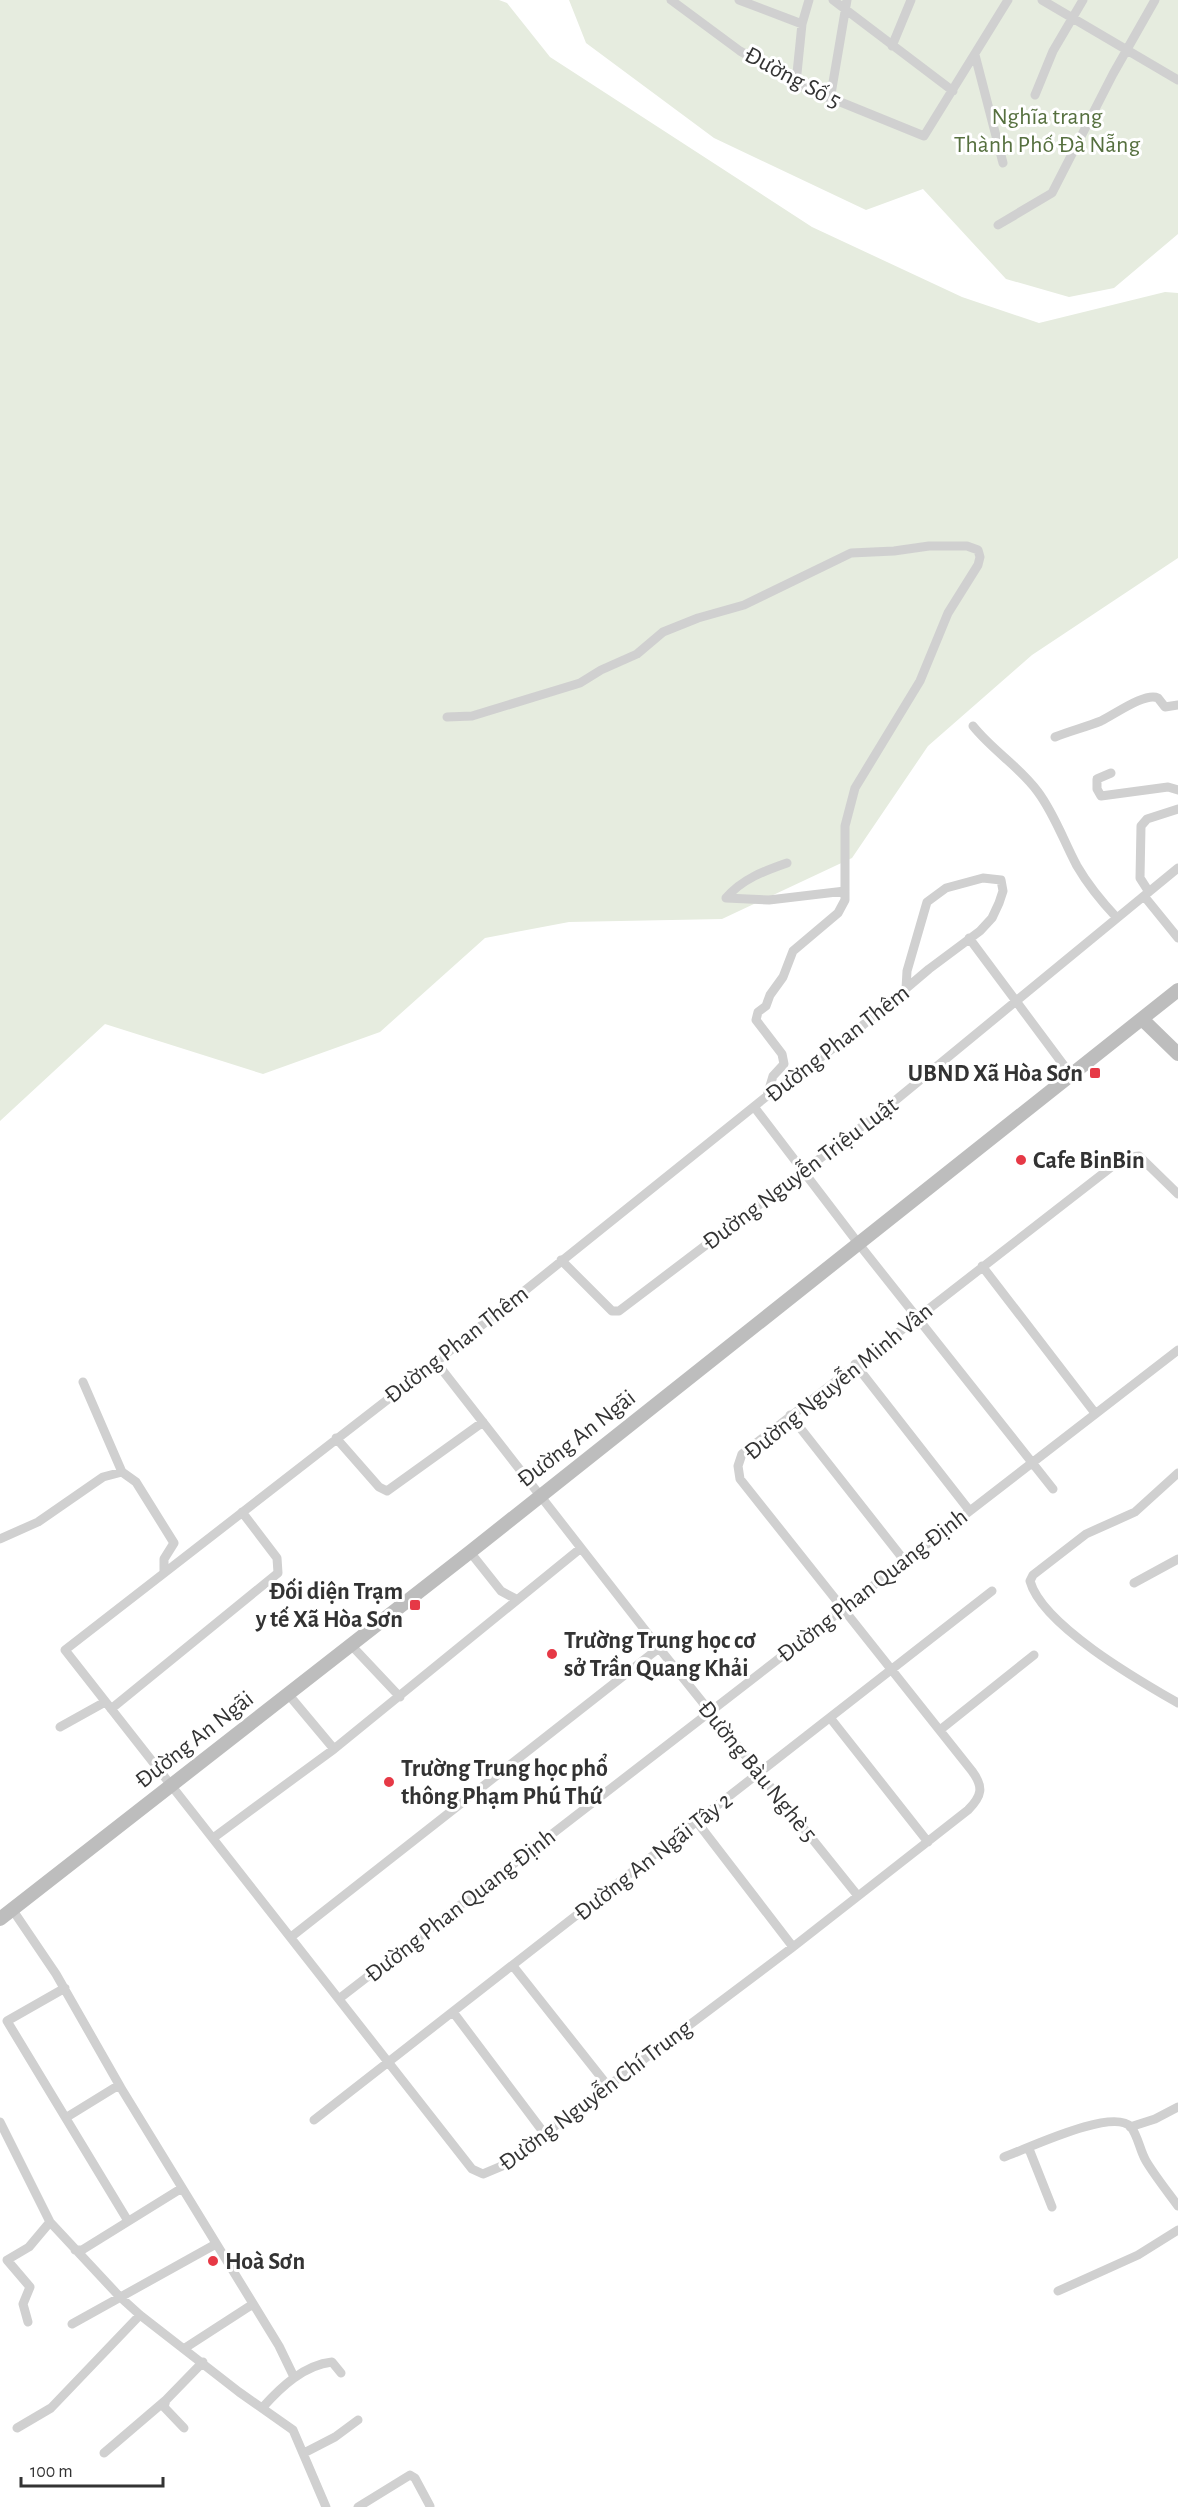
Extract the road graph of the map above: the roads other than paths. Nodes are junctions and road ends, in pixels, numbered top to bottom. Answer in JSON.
{"nodes":[{"id":1,"x":671,"y":0,"type":"edge"},
{"id":2,"x":739,"y":0,"type":"edge"},
{"id":3,"x":809,"y":0,"type":"edge"},
{"id":4,"x":832,"y":0,"type":"edge"},
{"id":5,"x":847,"y":0,"type":"edge"},
{"id":6,"x":911,"y":0,"type":"edge"},
{"id":7,"x":1008,"y":0,"type":"edge"},
{"id":8,"x":1042,"y":0,"type":"edge"},
{"id":9,"x":1083,"y":0,"type":"edge"},
{"id":10,"x":1155,"y":0,"type":"edge"},
{"id":11,"x":845,"y":10,"type":"junction"},
{"id":12,"x":1072,"y":16,"type":"junction"},
{"id":13,"x":802,"y":24,"type":"junction"},
{"id":14,"x":892,"y":46,"type":"junction"},
{"id":15,"x":1127,"y":51,"type":"junction"},
{"id":16,"x":975,"y":55,"type":"junction"},
{"id":17,"x":1178,"y":81,"type":"edge"},
{"id":18,"x":796,"y":83,"type":"junction"},
{"id":19,"x":952,"y":92,"type":"junction"},
{"id":20,"x":1035,"y":95,"type":"dead end"},
{"id":21,"x":830,"y":100,"type":"junction"},
{"id":22,"x":1003,"y":163,"type":"dead end"},
{"id":23,"x":998,"y":225,"type":"dead end"},
{"id":24,"x":1178,"y":705,"type":"edge"},
{"id":25,"x":447,"y":717,"type":"dead end"},
{"id":26,"x":973,"y":726,"type":"dead end"},
{"id":27,"x":1055,"y":737,"type":"dead end"},
{"id":28,"x":1111,"y":773,"type":"dead end"},
{"id":29,"x":1178,"y":790,"type":"edge"},
{"id":30,"x":1178,"y":809,"type":"edge"},
{"id":31,"x":787,"y":863,"type":"dead end"},
{"id":32,"x":1178,"y":868,"type":"edge"},
{"id":33,"x":845,"y":891,"type":"junction"},
{"id":34,"x":1146,"y":894,"type":"junction"},
{"id":35,"x":1117,"y":918,"type":"junction"},
{"id":36,"x":969,"y":938,"type":"junction"},
{"id":37,"x":1178,"y":938,"type":"edge"},
{"id":38,"x":906,"y":989,"type":"junction"},
{"id":39,"x":1178,"y":990,"type":"edge"},
{"id":40,"x":1014,"y":1000,"type":"junction"},
{"id":41,"x":1142,"y":1019,"type":"junction"},
{"id":42,"x":1178,"y":1054,"type":"edge"},
{"id":43,"x":1071,"y":1075,"type":"junction"},
{"id":44,"x":767,"y":1096,"type":"junction"},
{"id":45,"x":755,"y":1108,"type":"junction"},
{"id":46,"x":802,"y":1171,"type":"junction"},
{"id":47,"x":1178,"y":1194,"type":"edge"},
{"id":48,"x":858,"y":1243,"type":"junction"},
{"id":49,"x":561,"y":1260,"type":"junction"},
{"id":50,"x":982,"y":1266,"type":"junction"},
{"id":51,"x":916,"y":1316,"type":"junction"},
{"id":52,"x":1178,"y":1350,"type":"edge"},
{"id":53,"x":436,"y":1362,"type":"junction"},
{"id":54,"x":855,"y":1364,"type":"junction"},
{"id":55,"x":83,"y":1382,"type":"dead end"},
{"id":56,"x":1095,"y":1413,"type":"junction"},
{"id":57,"x":790,"y":1415,"type":"junction"},
{"id":58,"x":483,"y":1422,"type":"junction"},
{"id":59,"x":336,"y":1438,"type":"junction"},
{"id":60,"x":1031,"y":1461,"type":"junction"},
{"id":61,"x":122,"y":1472,"type":"junction"},
{"id":62,"x":1178,"y":1473,"type":"edge"},
{"id":63,"x":1053,"y":1489,"type":"dead end"},
{"id":64,"x":540,"y":1495,"type":"junction"},
{"id":65,"x":969,"y":1510,"type":"junction"},
{"id":66,"x":242,"y":1512,"type":"junction"},
{"id":67,"x":0,"y":1539,"type":"edge"},
{"id":68,"x":174,"y":1543,"type":"junction"},
{"id":69,"x":581,"y":1548,"type":"junction"},
{"id":70,"x":470,"y":1552,"type":"junction"},
{"id":71,"x":185,"y":1557,"type":"junction"},
{"id":72,"x":1178,"y":1559,"type":"edge"},
{"id":73,"x":904,"y":1560,"type":"junction"},
{"id":74,"x":164,"y":1573,"type":"junction"},
{"id":75,"x":1134,"y":1582,"type":"dead end"},
{"id":76,"x":992,"y":1591,"type":"dead end"},
{"id":77,"x":516,"y":1599,"type":"junction"},
{"id":78,"x":843,"y":1607,"type":"junction"},
{"id":79,"x":351,"y":1645,"type":"junction"},
{"id":80,"x":659,"y":1648,"type":"junction"},
{"id":81,"x":1034,"y":1655,"type":"dead end"},
{"id":82,"x":892,"y":1669,"type":"junction"},
{"id":83,"x":288,"y":1694,"type":"junction"},
{"id":84,"x":400,"y":1697,"type":"junction"},
{"id":85,"x":1178,"y":1703,"type":"edge"},
{"id":86,"x":108,"y":1706,"type":"junction"},
{"id":87,"x":710,"y":1710,"type":"junction"},
{"id":88,"x":831,"y":1719,"type":"junction"},
{"id":89,"x":60,"y":1727,"type":"dead end"},
{"id":90,"x":940,"y":1730,"type":"junction"},
{"id":91,"x":334,"y":1749,"type":"junction"},
{"id":92,"x":760,"y":1773,"type":"junction"},
{"id":93,"x":172,"y":1785,"type":"junction"},
{"id":94,"x":981,"y":1790,"type":"joint"},
{"id":95,"x":697,"y":1822,"type":"junction"},
{"id":96,"x":213,"y":1838,"type":"junction"},
{"id":97,"x":928,"y":1842,"type":"junction"},
{"id":98,"x":858,"y":1896,"type":"junction"},
{"id":99,"x":12,"y":1909,"type":"junction"},
{"id":100,"x":0,"y":1919,"type":"edge"},
{"id":101,"x":291,"y":1936,"type":"junction"},
{"id":102,"x":793,"y":1947,"type":"junction"},
{"id":103,"x":513,"y":1966,"type":"junction"},
{"id":104,"x":65,"y":1988,"type":"junction"},
{"id":105,"x":340,"y":1998,"type":"junction"},
{"id":106,"x":453,"y":2012,"type":"junction"},
{"id":107,"x":4,"y":2023,"type":"edge"},
{"id":108,"x":388,"y":2062,"type":"junction"},
{"id":109,"x":119,"y":2085,"type":"junction"},
{"id":110,"x":608,"y":2086,"type":"junction"},
{"id":111,"x":1178,"y":2107,"type":"edge"},
{"id":112,"x":66,"y":2117,"type":"junction"},
{"id":113,"x":314,"y":2120,"type":"dead end"},
{"id":114,"x":0,"y":2122,"type":"edge"},
{"id":115,"x":1130,"y":2127,"type":"junction"},
{"id":116,"x":544,"y":2133,"type":"junction"},
{"id":117,"x":1029,"y":2149,"type":"junction"},
{"id":118,"x":1004,"y":2157,"type":"dead end"},
{"id":119,"x":182,"y":2188,"type":"junction"},
{"id":120,"x":1178,"y":2206,"type":"edge"},
{"id":121,"x":1052,"y":2207,"type":"dead end"},
{"id":122,"x":128,"y":2221,"type":"junction"},
{"id":123,"x":50,"y":2222,"type":"junction"},
{"id":124,"x":1178,"y":2230,"type":"edge"},
{"id":125,"x":216,"y":2244,"type":"junction"},
{"id":126,"x":75,"y":2250,"type":"junction"},
{"id":127,"x":4,"y":2262,"type":"edge"},
{"id":128,"x":1058,"y":2291,"type":"dead end"},
{"id":129,"x":119,"y":2296,"type":"junction"},
{"id":130,"x":253,"y":2304,"type":"junction"},
{"id":131,"x":140,"y":2315,"type":"junction"},
{"id":132,"x":28,"y":2322,"type":"dead end"},
{"id":133,"x":72,"y":2324,"type":"dead end"},
{"id":134,"x":185,"y":2348,"type":"junction"},
{"id":135,"x":202,"y":2362,"type":"junction"},
{"id":136,"x":341,"y":2373,"type":"dead end"},
{"id":137,"x":294,"y":2377,"type":"junction"},
{"id":138,"x":166,"y":2399,"type":"junction"},
{"id":139,"x":263,"y":2407,"type":"junction"},
{"id":140,"x":358,"y":2420,"type":"dead end"},
{"id":141,"x":17,"y":2428,"type":"dead end"},
{"id":142,"x":184,"y":2428,"type":"dead end"},
{"id":143,"x":104,"y":2453,"type":"dead end"},
{"id":144,"x":304,"y":2453,"type":"junction"},
{"id":145,"x":430,"y":2506,"type":"edge"},
{"id":146,"x":326,"y":2507,"type":"edge"},
{"id":147,"x":358,"y":2507,"type":"edge"}],
"edges":[{"from":1,"to":18,"type":"street","name":"Đường Số 5"},
{"from":2,"to":13,"type":"street"},
{"from":3,"to":13,"type":"street"},
{"from":4,"to":11,"type":"street"},
{"from":5,"to":11,"type":"street"},
{"from":6,"to":14,"type":"street"},
{"from":7,"to":16,"type":"street"},
{"from":8,"to":12,"type":"street"},
{"from":9,"to":12,"type":"street"},
{"from":10,"to":15,"type":"street"},
{"from":11,"to":14,"type":"street"},
{"from":11,"to":21,"type":"street"},
{"from":12,"to":15,"type":"street"},
{"from":12,"to":20,"type":"street"},
{"from":13,"to":18,"type":"street"},
{"from":14,"to":19,"type":"street"},
{"from":15,"to":17,"type":"street"},
{"from":15,"to":23,"type":"street"},
{"from":16,"to":19,"type":"street"},
{"from":16,"to":22,"type":"street"},
{"from":18,"to":21,"type":"street","name":"Đường Số 5"},
{"from":19,"to":21,"type":"street","name":"Đường Số 5"},
{"from":24,"to":27,"type":"street"},
{"from":25,"to":33,"type":"street"},
{"from":26,"to":35,"type":"street"},
{"from":28,"to":29,"type":"street"},
{"from":30,"to":34,"type":"street"},
{"from":31,"to":33,"type":"street"},
{"from":32,"to":34,"type":"street","name":"Đường Nguyễn Triệu Luật"},
{"from":33,"to":44,"type":"street"},
{"from":34,"to":35,"type":"street","name":"Đường Nguyễn Triệu Luật"},
{"from":34,"to":37,"type":"street"},
{"from":35,"to":40,"type":"street","name":"Đường Nguyễn Triệu Luật"},
{"from":36,"to":38,"type":"street","name":"Đường Phan Thêm"},
{"from":36,"to":38,"type":"street","name":"Đường Phan Thêm"},
{"from":36,"to":40,"type":"street"},
{"from":38,"to":44,"type":"street","name":"Đường Phan Thêm"},
{"from":39,"to":41,"type":"main road","name":"Đường An Ngãi"},
{"from":40,"to":43,"type":"street"},
{"from":40,"to":46,"type":"street","name":"Đường Nguyễn Triệu Luật"},
{"from":41,"to":42,"type":"main road"},
{"from":41,"to":43,"type":"main road","name":"Đường An Ngãi"},
{"from":43,"to":48,"type":"main road","name":"Đường An Ngãi"},
{"from":44,"to":45,"type":"street","name":"Đường Phan Thêm"},
{"from":45,"to":46,"type":"street"},
{"from":45,"to":49,"type":"street","name":"Đường Phan Thêm"},
{"from":46,"to":48,"type":"street"},
{"from":46,"to":49,"type":"street","name":"Đường Nguyễn Triệu Luật"},
{"from":47,"to":50,"type":"street","name":"Đường Nguyễn Minh Vân"},
{"from":48,"to":51,"type":"street"},
{"from":48,"to":64,"type":"main road","name":"Đường An Ngãi"},
{"from":49,"to":53,"type":"street","name":"Đường Phan Thêm"},
{"from":50,"to":51,"type":"street","name":"Đường Nguyễn Minh Vân"},
{"from":50,"to":56,"type":"street"},
{"from":51,"to":54,"type":"street","name":"Đường Nguyễn Minh Vân"},
{"from":51,"to":60,"type":"street"},
{"from":52,"to":56,"type":"street","name":"Đường Phan Quang Định"},
{"from":53,"to":58,"type":"street","name":"Đường Bàu Nghè 5"},
{"from":53,"to":59,"type":"street","name":"Đường Phan Thêm"},
{"from":54,"to":57,"type":"street","name":"Đường Nguyễn Minh Vân"},
{"from":54,"to":65,"type":"street"},
{"from":55,"to":61,"type":"street"},
{"from":56,"to":60,"type":"street","name":"Đường Phan Quang Định"},
{"from":57,"to":73,"type":"street"},
{"from":57,"to":78,"type":"street","name":"Đường Nguyễn Minh Vân"},
{"from":58,"to":59,"type":"street"},
{"from":58,"to":64,"type":"street","name":"Đường Bàu Nghè 5"},
{"from":59,"to":66,"type":"street","name":"Đường Phan Thêm"},
{"from":60,"to":63,"type":"street"},
{"from":60,"to":65,"type":"street","name":"Đường Phan Quang Định"},
{"from":61,"to":67,"type":"street"},
{"from":61,"to":68,"type":"street"},
{"from":62,"to":85,"type":"street"},
{"from":64,"to":69,"type":"street","name":"Đường Bàu Nghè 5"},
{"from":64,"to":70,"type":"main road","name":"Đường An Ngãi"},
{"from":65,"to":73,"type":"street","name":"Đường Phan Quang Định"},
{"from":66,"to":71,"type":"street","name":"Đường Phan Thêm"},
{"from":66,"to":86,"type":"street"},
{"from":68,"to":71,"type":"street"},
{"from":68,"to":74,"type":"street"},
{"from":69,"to":77,"type":"street"},
{"from":69,"to":80,"type":"street","name":"Đường Bàu Nghè 5"},
{"from":70,"to":77,"type":"street"},
{"from":70,"to":79,"type":"main road","name":"Đường An Ngãi"},
{"from":71,"to":74,"type":"street","name":"Đường Phan Thêm"},
{"from":72,"to":75,"type":"street"},
{"from":73,"to":78,"type":"street","name":"Đường Phan Quang Định"},
{"from":74,"to":86,"type":"street","name":"Đường Phan Thêm"},
{"from":76,"to":82,"type":"street","name":"Đường An Ngãi Tây 2"},
{"from":77,"to":84,"type":"street"},
{"from":78,"to":82,"type":"street","name":"Đường Nguyễn Minh Vân"},
{"from":78,"to":87,"type":"street","name":"Đường Phan Quang Định"},
{"from":79,"to":83,"type":"main road","name":"Đường An Ngãi"},
{"from":79,"to":84,"type":"street"},
{"from":80,"to":87,"type":"street","name":"Đường Bàu Nghè 5"},
{"from":80,"to":101,"type":"street"},
{"from":81,"to":90,"type":"street"},
{"from":82,"to":88,"type":"street","name":"Đường An Ngãi Tây 2"},
{"from":82,"to":90,"type":"street","name":"Đường Nguyễn Minh Vân"},
{"from":83,"to":91,"type":"street"},
{"from":83,"to":93,"type":"main road","name":"Đường An Ngãi"},
{"from":84,"to":91,"type":"street"},
{"from":86,"to":89,"type":"street"},
{"from":86,"to":93,"type":"street","name":"Đường Phan Thêm"},
{"from":87,"to":92,"type":"street","name":"Đường Bàu Nghè 5"},
{"from":87,"to":105,"type":"street","name":"Đường Phan Quang Định"},
{"from":88,"to":92,"type":"street","name":"Đường An Ngãi Tây 2"},
{"from":88,"to":97,"type":"street"},
{"from":90,"to":94,"type":"street","name":"Đường Nguyễn Minh Vân"},
{"from":91,"to":96,"type":"street"},
{"from":92,"to":95,"type":"street","name":"Đường An Ngãi Tây 2"},
{"from":92,"to":98,"type":"street","name":"Đường Bàu Nghè 5"},
{"from":93,"to":96,"type":"street","name":"Đường Nguyễn Chí Trung"},
{"from":93,"to":99,"type":"main road","name":"Đường An Ngãi"},
{"from":94,"to":97,"type":"street","name":"Đường Nguyễn Chí Trung"},
{"from":95,"to":102,"type":"street"},
{"from":95,"to":103,"type":"street","name":"Đường An Ngãi Tây 2"},
{"from":96,"to":101,"type":"street","name":"Đường Nguyễn Chí Trung"},
{"from":97,"to":98,"type":"street","name":"Đường Nguyễn Chí Trung"},
{"from":98,"to":102,"type":"street","name":"Đường Nguyễn Chí Trung"},
{"from":99,"to":100,"type":"main road","name":"Đường An Ngãi"},
{"from":99,"to":104,"type":"street"},
{"from":101,"to":105,"type":"street","name":"Đường Nguyễn Chí Trung"},
{"from":102,"to":110,"type":"street","name":"Đường Nguyễn Chí Trung"},
{"from":103,"to":106,"type":"street","name":"Đường An Ngãi Tây 2"},
{"from":103,"to":110,"type":"street"},
{"from":104,"to":107,"type":"street"},
{"from":104,"to":109,"type":"street"},
{"from":105,"to":108,"type":"street","name":"Đường Nguyễn Chí Trung"},
{"from":106,"to":108,"type":"street","name":"Đường An Ngãi Tây 2"},
{"from":106,"to":116,"type":"street"},
{"from":107,"to":112,"type":"street"},
{"from":108,"to":113,"type":"street","name":"Đường An Ngãi Tây 2"},
{"from":108,"to":116,"type":"street","name":"Đường Nguyễn Chí Trung"},
{"from":109,"to":112,"type":"street"},
{"from":109,"to":119,"type":"street"},
{"from":110,"to":116,"type":"street","name":"Đường Nguyễn Chí Trung"},
{"from":111,"to":115,"type":"street"},
{"from":112,"to":122,"type":"street"},
{"from":114,"to":123,"type":"street"},
{"from":115,"to":117,"type":"street"},
{"from":115,"to":120,"type":"street"},
{"from":117,"to":118,"type":"street"},
{"from":117,"to":121,"type":"street"},
{"from":119,"to":122,"type":"street"},
{"from":119,"to":125,"type":"street"},
{"from":122,"to":126,"type":"street"},
{"from":123,"to":126,"type":"street"},
{"from":123,"to":127,"type":"street"},
{"from":124,"to":128,"type":"street"},
{"from":125,"to":129,"type":"street"},
{"from":125,"to":130,"type":"street"},
{"from":126,"to":129,"type":"street"},
{"from":127,"to":132,"type":"street"},
{"from":129,"to":131,"type":"street"},
{"from":129,"to":133,"type":"street"},
{"from":130,"to":134,"type":"street"},
{"from":130,"to":137,"type":"street"},
{"from":131,"to":134,"type":"street"},
{"from":131,"to":141,"type":"street"},
{"from":134,"to":135,"type":"street"},
{"from":135,"to":138,"type":"street"},
{"from":135,"to":139,"type":"street"},
{"from":136,"to":137,"type":"street"},
{"from":137,"to":139,"type":"street"},
{"from":138,"to":142,"type":"street"},
{"from":138,"to":143,"type":"street"},
{"from":139,"to":144,"type":"street"},
{"from":140,"to":144,"type":"street"},
{"from":144,"to":146,"type":"street"},
{"from":145,"to":147,"type":"street"}]}
